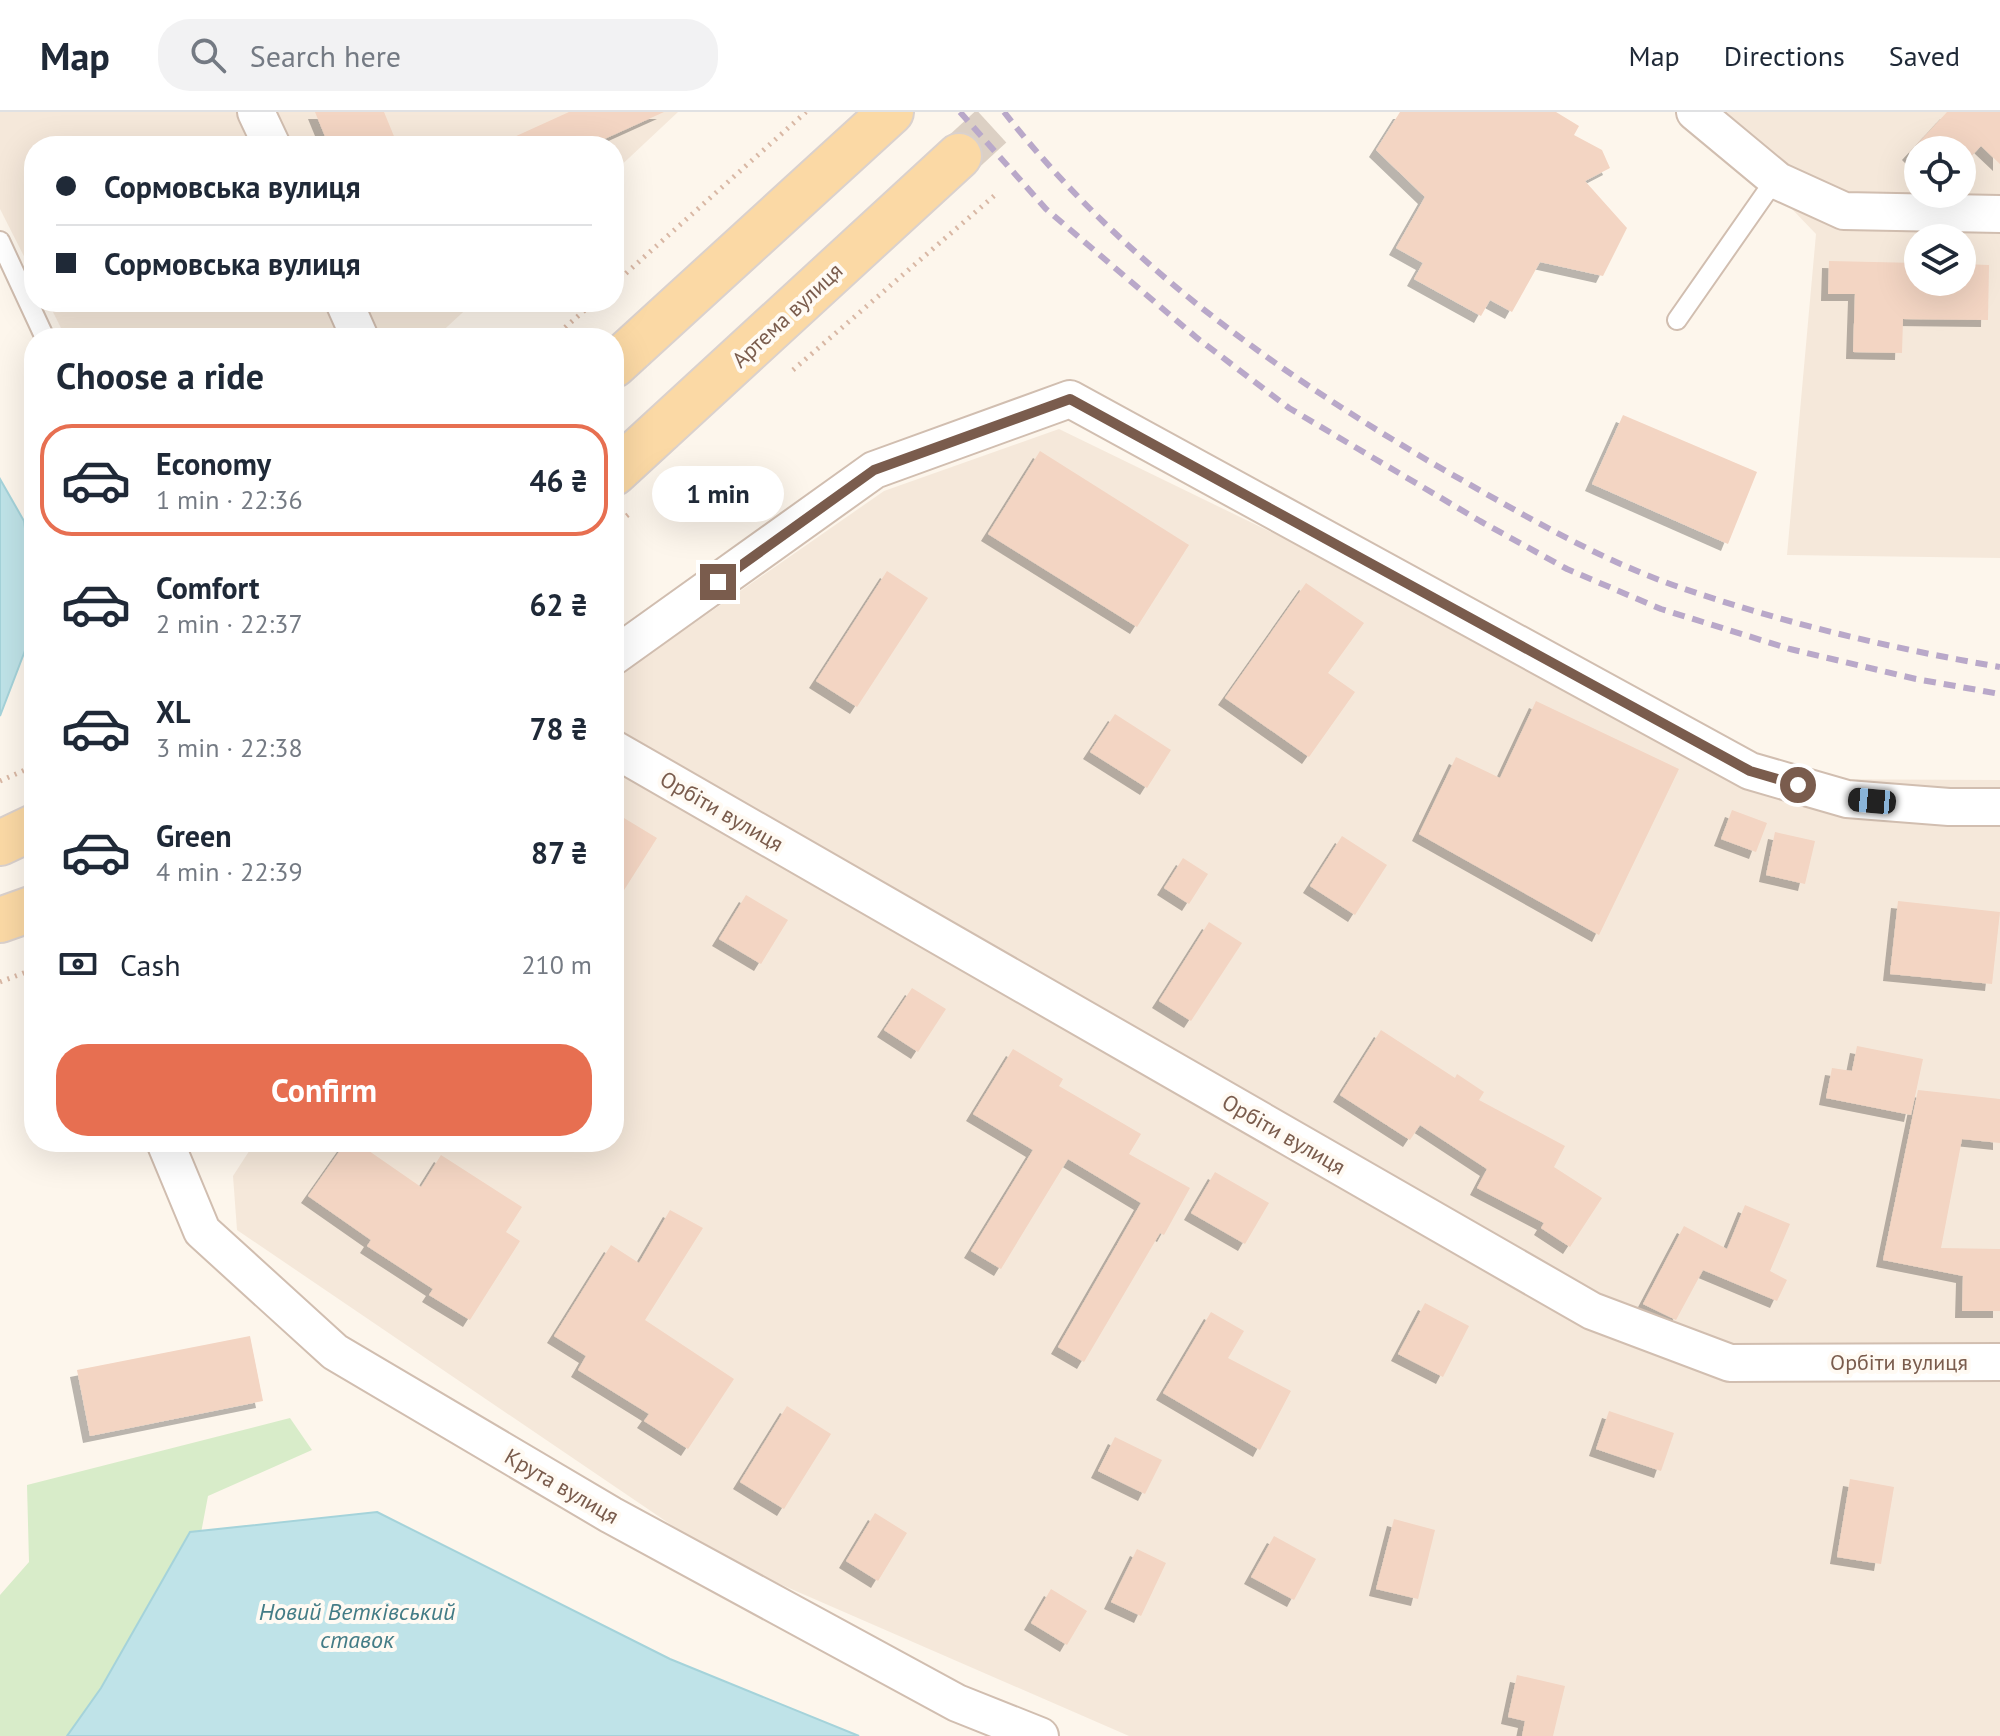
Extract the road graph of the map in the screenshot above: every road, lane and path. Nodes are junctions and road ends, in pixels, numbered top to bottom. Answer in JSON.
{"nodes":[{"id":1,"x":256,"y":112,"type":"edge"},
{"id":2,"x":806,"y":112,"type":"edge"},
{"id":3,"x":891,"y":112,"type":"edge"},
{"id":4,"x":1695,"y":112,"type":"edge"},
{"id":5,"x":267,"y":136,"type":"edge"},
{"id":6,"x":959,"y":156,"type":"tunnel mouth"},
{"id":7,"x":1778,"y":181,"type":"junction"},
{"id":8,"x":995,"y":195,"type":"dead end"},
{"id":9,"x":2000,"y":214,"type":"edge"},
{"id":10,"x":0,"y":241,"type":"edge"},
{"id":11,"x":624,"y":275,"type":"edge"},
{"id":12,"x":24,"y":293,"type":"edge"},
{"id":13,"x":583,"y":312,"type":"edge"},
{"id":14,"x":1677,"y":320,"type":"dead end"},
{"id":15,"x":564,"y":328,"type":"edge"},
{"id":16,"x":624,"y":356,"type":"edge"},
{"id":17,"x":792,"y":371,"type":"dead end"},
{"id":18,"x":626,"y":490,"type":"edge"},
{"id":19,"x":624,"y":649,"type":"edge"},
{"id":20,"x":624,"y":755,"type":"edge"},
{"id":21,"x":24,"y":770,"type":"edge"},
{"id":22,"x":0,"y":781,"type":"edge"},
{"id":23,"x":2000,"y":807,"type":"edge"},
{"id":24,"x":24,"y":832,"type":"edge"},
{"id":25,"x":0,"y":843,"type":"edge"},
{"id":26,"x":24,"y":912,"type":"edge"},
{"id":27,"x":0,"y":920,"type":"edge"},
{"id":28,"x":24,"y":973,"type":"edge"},
{"id":29,"x":0,"y":982,"type":"edge"},
{"id":30,"x":169,"y":1152,"type":"edge"},
{"id":31,"x":2000,"y":1362,"type":"edge"},
{"id":32,"x":957,"y":1703,"type":"junction"},
{"id":33,"x":999,"y":1736,"type":"edge"},
{"id":34,"x":1040,"y":1736,"type":"edge"}],
"edges":[{"from":1,"to":5,"type":"street"},
{"from":2,"to":11,"type":"path"},
{"from":3,"to":16,"type":"main road"},
{"from":4,"to":7,"type":"street"},
{"from":6,"to":18,"type":"main road","name":"Артема вулиця"},
{"from":7,"to":9,"type":"street"},
{"from":7,"to":14,"type":"lane"},
{"from":8,"to":17,"type":"path"},
{"from":10,"to":12,"type":"lane"},
{"from":13,"to":15,"type":"path"},
{"from":19,"to":23,"type":"street"},
{"from":20,"to":31,"type":"street","name":"Орбіти вулиця"},
{"from":21,"to":22,"type":"path"},
{"from":24,"to":25,"type":"main road"},
{"from":26,"to":27,"type":"main road"},
{"from":28,"to":29,"type":"path"},
{"from":30,"to":32,"type":"street","name":"Крута вулиця"},
{"from":32,"to":33,"type":"street"},
{"from":32,"to":34,"type":"street","name":"Крута вулиця"}]}
